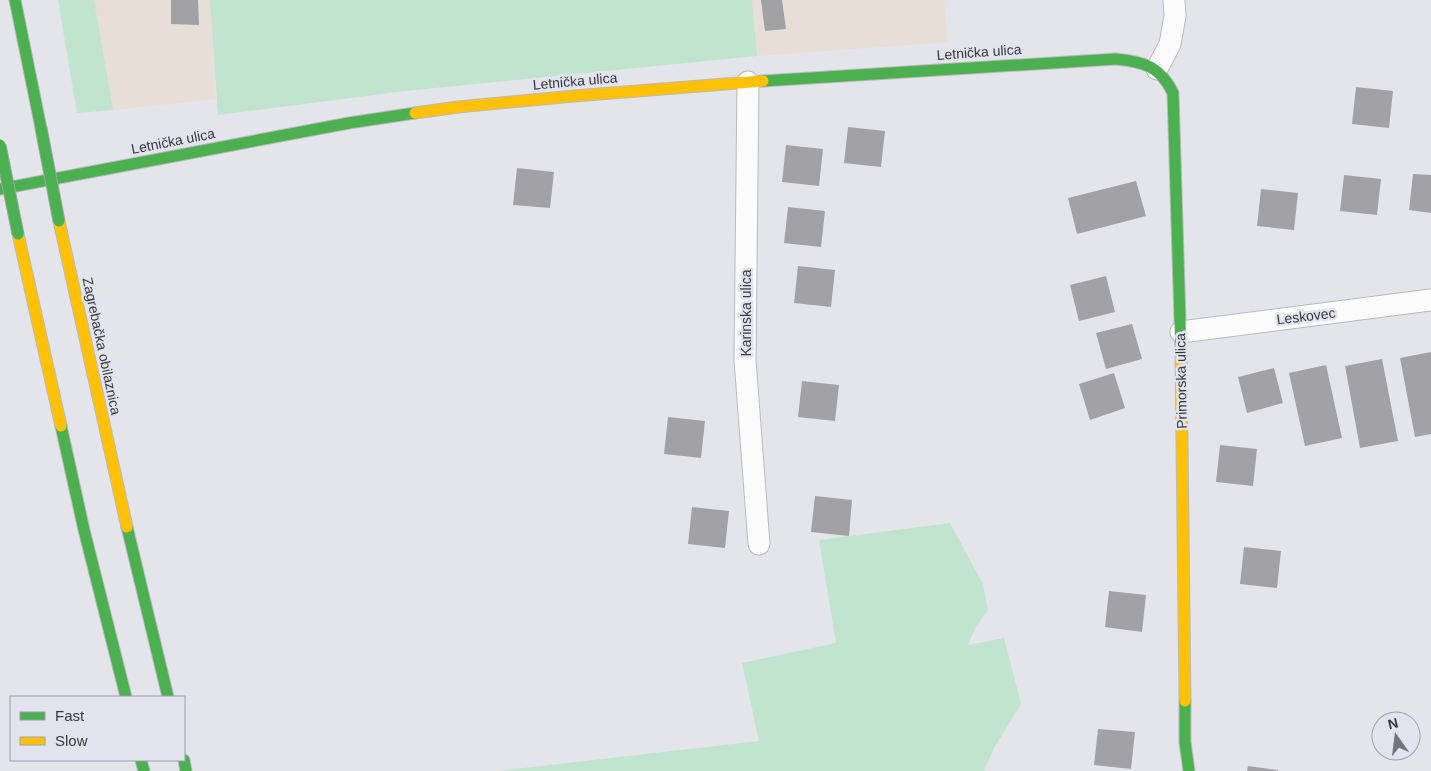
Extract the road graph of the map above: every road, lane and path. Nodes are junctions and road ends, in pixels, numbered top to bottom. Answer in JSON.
{"nodes":[{"id":1,"x":15,"y":0,"type":"edge"},
{"id":2,"x":1174,"y":0,"type":"edge"},
{"id":3,"x":1157,"y":70,"type":"junction"},
{"id":4,"x":748,"y":82,"type":"junction"},
{"id":5,"x":0,"y":145,"type":"edge"},
{"id":6,"x":0,"y":189,"type":"edge"},
{"id":7,"x":1431,"y":300,"type":"edge"},
{"id":8,"x":1180,"y":332,"type":"junction"},
{"id":9,"x":759,"y":544,"type":"dead end"},
{"id":10,"x":126,"y":696,"type":"edge"},
{"id":11,"x":168,"y":696,"type":"edge"},
{"id":12,"x":1189,"y":771,"type":"edge"}],
"edges":[{"from":1,"to":11,"type":"main road","name":"Zagrebačka obilaznica","bridge":true},
{"from":2,"to":3,"type":"street"},
{"from":3,"to":4,"type":"main road","name":"Letnička ulica"},
{"from":3,"to":8,"type":"main road","name":"Primorska ulica"},
{"from":4,"to":6,"type":"main road","name":"Letnička ulica"},
{"from":4,"to":9,"type":"street","name":"Karinska ulica"},
{"from":5,"to":10,"type":"main road","bridge":true},
{"from":7,"to":8,"type":"street","name":"Leskovec"},
{"from":8,"to":12,"type":"main road","name":"Primorska ulica"}]}
